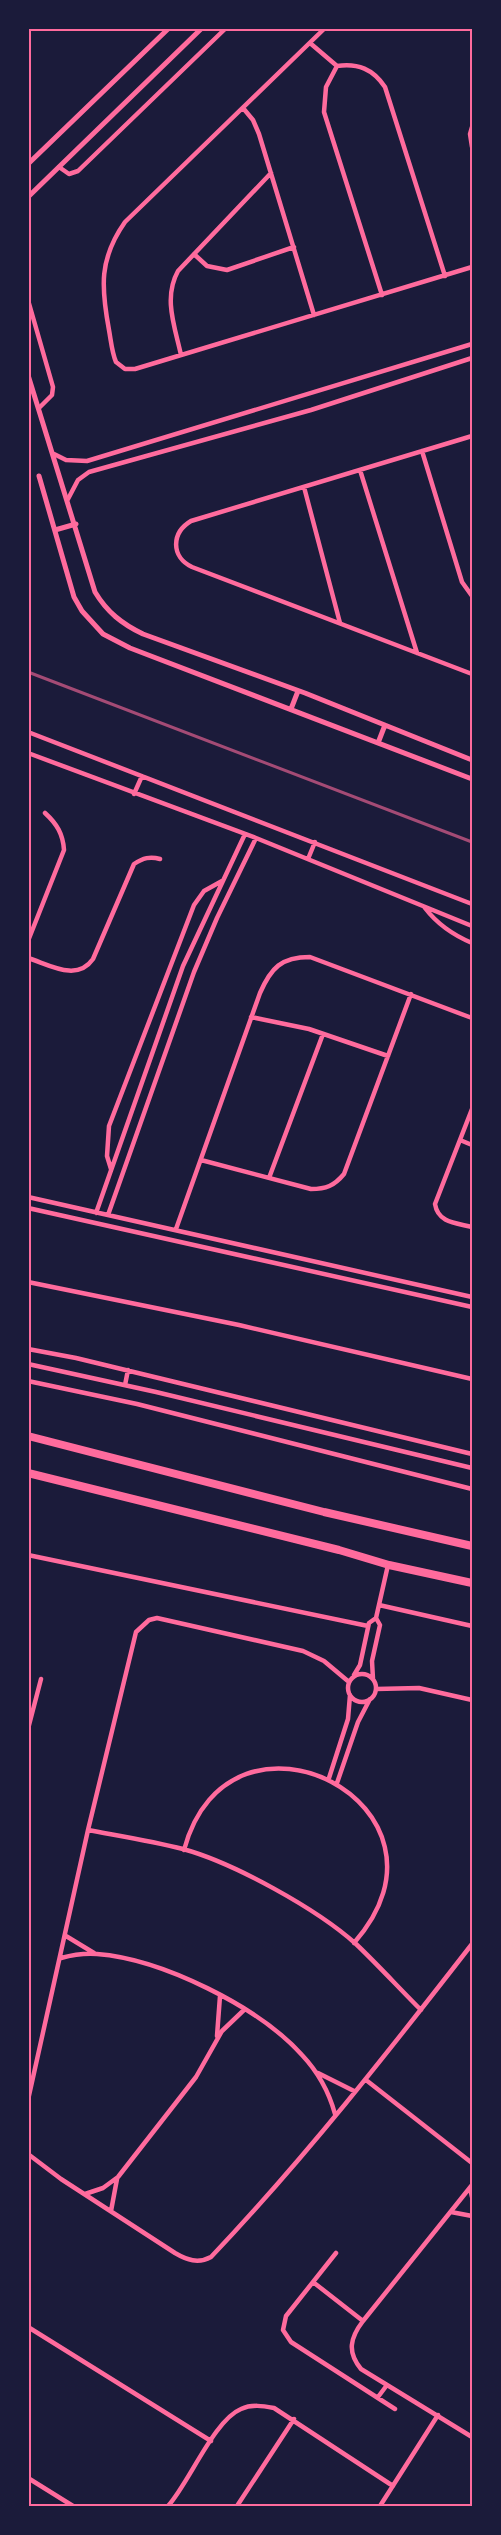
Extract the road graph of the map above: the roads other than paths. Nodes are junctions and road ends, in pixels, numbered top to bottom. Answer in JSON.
{"nodes":[{"id":1,"x":169,"y":28,"type":"edge"},
{"id":2,"x":202,"y":28,"type":"edge"},
{"id":3,"x":226,"y":28,"type":"edge"},
{"id":4,"x":325,"y":28,"type":"edge"},
{"id":5,"x":310,"y":43,"type":"junction"},
{"id":6,"x":337,"y":66,"type":"junction"},
{"id":7,"x":243,"y":108,"type":"junction"},
{"id":8,"x":472,"y":126,"type":"edge"},
{"id":9,"x":472,"y":147,"type":"edge"},
{"id":10,"x":28,"y":164,"type":"edge"},
{"id":11,"x":59,"y":167,"type":"junction"},
{"id":12,"x":271,"y":173,"type":"junction"},
{"id":13,"x":28,"y":197,"type":"edge"},
{"id":14,"x":294,"y":247,"type":"junction"},
{"id":15,"x":194,"y":254,"type":"junction"},
{"id":16,"x":472,"y":267,"type":"edge"},
{"id":17,"x":445,"y":276,"type":"junction"},
{"id":18,"x":382,"y":295,"type":"junction"},
{"id":19,"x":28,"y":300,"type":"edge"},
{"id":20,"x":314,"y":315,"type":"junction"},
{"id":21,"x":472,"y":344,"type":"edge"},
{"id":22,"x":182,"y":356,"type":"junction"},
{"id":23,"x":472,"y":358,"type":"edge"},
{"id":24,"x":28,"y":375,"type":"edge"},
{"id":25,"x":318,"y":392,"type":"junction"},
{"id":26,"x":322,"y":406,"type":"junction"},
{"id":27,"x":39,"y":408,"type":"junction"},
{"id":28,"x":472,"y":436,"type":"edge"},
{"id":29,"x":422,"y":451,"type":"junction"},
{"id":30,"x":54,"y":454,"type":"junction"},
{"id":31,"x":87,"y":461,"type":"junction"},
{"id":32,"x":360,"y":470,"type":"junction"},
{"id":33,"x":89,"y":472,"type":"junction"},
{"id":34,"x":39,"y":476,"type":"dead end"},
{"id":35,"x":304,"y":487,"type":"junction"},
{"id":36,"x":68,"y":499,"type":"junction"},
{"id":37,"x":76,"y":524,"type":"junction"},
{"id":38,"x":55,"y":530,"type":"junction"},
{"id":39,"x":472,"y":596,"type":"edge"},
{"id":40,"x":340,"y":623,"type":"junction"},
{"id":41,"x":417,"y":653,"type":"junction"},
{"id":42,"x":472,"y":674,"type":"edge"},
{"id":43,"x":298,"y":691,"type":"junction"},
{"id":44,"x":291,"y":709,"type":"junction"},
{"id":45,"x":385,"y":725,"type":"junction"},
{"id":46,"x":28,"y":732,"type":"edge"},
{"id":47,"x":378,"y":743,"type":"junction"},
{"id":48,"x":28,"y":753,"type":"edge"},
{"id":49,"x":472,"y":760,"type":"edge"},
{"id":50,"x":142,"y":776,"type":"junction"},
{"id":51,"x":472,"y":779,"type":"edge"},
{"id":52,"x":134,"y":794,"type":"junction"},
{"id":53,"x":45,"y":813,"type":"dead end"},
{"id":54,"x":245,"y":834,"type":"junction"},
{"id":55,"x":256,"y":838,"type":"junction"},
{"id":56,"x":315,"y":842,"type":"junction"},
{"id":57,"x":160,"y":859,"type":"dead end"},
{"id":58,"x":308,"y":859,"type":"junction"},
{"id":59,"x":222,"y":881,"type":"junction"},
{"id":60,"x":472,"y":904,"type":"edge"},
{"id":61,"x":423,"y":906,"type":"junction"},
{"id":62,"x":472,"y":926,"type":"edge"},
{"id":63,"x":28,"y":941,"type":"edge"},
{"id":64,"x":472,"y":943,"type":"edge"},
{"id":65,"x":28,"y":958,"type":"edge"},
{"id":66,"x":411,"y":994,"type":"junction"},
{"id":67,"x":252,"y":1017,"type":"junction"},
{"id":68,"x":472,"y":1018,"type":"edge"},
{"id":69,"x":323,"y":1034,"type":"junction"},
{"id":70,"x":388,"y":1056,"type":"junction"},
{"id":71,"x":472,"y":1109,"type":"edge"},
{"id":72,"x":460,"y":1140,"type":"junction"},
{"id":73,"x":472,"y":1145,"type":"edge"},
{"id":74,"x":201,"y":1160,"type":"junction"},
{"id":75,"x":111,"y":1170,"type":"junction"},
{"id":76,"x":270,"y":1178,"type":"junction"},
{"id":77,"x":28,"y":1197,"type":"edge"},
{"id":78,"x":28,"y":1208,"type":"edge"},
{"id":79,"x":96,"y":1212,"type":"junction"},
{"id":80,"x":108,"y":1215,"type":"junction"},
{"id":81,"x":155,"y":1225,"type":"junction"},
{"id":82,"x":472,"y":1227,"type":"edge"},
{"id":83,"x":176,"y":1229,"type":"junction"},
{"id":84,"x":153,"y":1236,"type":"junction"},
{"id":85,"x":28,"y":1282,"type":"edge"},
{"id":86,"x":462,"y":1294,"type":"junction"},
{"id":87,"x":472,"y":1297,"type":"edge"},
{"id":88,"x":459,"y":1304,"type":"junction"},
{"id":89,"x":472,"y":1307,"type":"edge"},
{"id":90,"x":28,"y":1349,"type":"edge"},
{"id":91,"x":28,"y":1365,"type":"edge"},
{"id":92,"x":128,"y":1370,"type":"junction"},
{"id":93,"x":472,"y":1379,"type":"edge"},
{"id":94,"x":28,"y":1381,"type":"edge"},
{"id":95,"x":125,"y":1385,"type":"junction"},
{"id":96,"x":224,"y":1395,"type":"junction"},
{"id":97,"x":221,"y":1408,"type":"junction"},
{"id":98,"x":319,"y":1417,"type":"junction"},
{"id":99,"x":316,"y":1431,"type":"junction"},
{"id":100,"x":28,"y":1436,"type":"edge"},
{"id":101,"x":472,"y":1454,"type":"edge"},
{"id":102,"x":472,"y":1468,"type":"edge"},
{"id":103,"x":28,"y":1473,"type":"edge"},
{"id":104,"x":472,"y":1489,"type":"edge"},
{"id":105,"x":472,"y":1546,"type":"edge"},
{"id":106,"x":28,"y":1555,"type":"edge"},
{"id":107,"x":388,"y":1565,"type":"junction"},
{"id":108,"x":472,"y":1583,"type":"edge"},
{"id":109,"x":379,"y":1605,"type":"junction"},
{"id":110,"x":376,"y":1618,"type":"junction"},
{"id":111,"x":368,"y":1626,"type":"junction"},
{"id":112,"x":472,"y":1626,"type":"edge"},
{"id":113,"x":40,"y":1679,"type":"dead end"},
{"id":114,"x":373,"y":1679,"type":"junction"},
{"id":115,"x":351,"y":1680,"type":"junction"},
{"id":116,"x":376,"y":1689,"type":"junction"},
{"id":117,"x":350,"y":1695,"type":"junction"},
{"id":118,"x":370,"y":1699,"type":"junction"},
{"id":119,"x":472,"y":1700,"type":"edge"},
{"id":120,"x":28,"y":1729,"type":"edge"},
{"id":121,"x":328,"y":1778,"type":"junction"},
{"id":122,"x":337,"y":1783,"type":"junction"},
{"id":123,"x":88,"y":1830,"type":"junction"},
{"id":124,"x":184,"y":1850,"type":"junction"},
{"id":125,"x":66,"y":1936,"type":"junction"},
{"id":126,"x":354,"y":1943,"type":"junction"},
{"id":127,"x":472,"y":1944,"type":"edge"},
{"id":128,"x":97,"y":1954,"type":"junction"},
{"id":129,"x":61,"y":1958,"type":"junction"},
{"id":130,"x":220,"y":1996,"type":"junction"},
{"id":131,"x":245,"y":2009,"type":"junction"},
{"id":132,"x":421,"y":2010,"type":"junction"},
{"id":133,"x":217,"y":2039,"type":"junction"},
{"id":134,"x":316,"y":2071,"type":"junction"},
{"id":135,"x":366,"y":2080,"type":"junction"},
{"id":136,"x":354,"y":2091,"type":"junction"},
{"id":137,"x":28,"y":2100,"type":"edge"},
{"id":138,"x":335,"y":2114,"type":"junction"},
{"id":139,"x":28,"y":2154,"type":"edge"},
{"id":140,"x":472,"y":2163,"type":"edge"},
{"id":141,"x":118,"y":2177,"type":"junction"},
{"id":142,"x":471,"y":2186,"type":"edge"},
{"id":143,"x":85,"y":2194,"type":"junction"},
{"id":144,"x":472,"y":2198,"type":"edge"},
{"id":145,"x":111,"y":2211,"type":"junction"},
{"id":146,"x":451,"y":2212,"type":"junction"},
{"id":147,"x":472,"y":2216,"type":"edge"},
{"id":148,"x":336,"y":2253,"type":"dead end"},
{"id":149,"x":313,"y":2282,"type":"junction"},
{"id":150,"x":363,"y":2321,"type":"junction"},
{"id":151,"x":28,"y":2327,"type":"edge"},
{"id":152,"x":387,"y":2385,"type":"junction"},
{"id":153,"x":378,"y":2397,"type":"junction"},
{"id":154,"x":395,"y":2409,"type":"dead end"},
{"id":155,"x":438,"y":2415,"type":"junction"},
{"id":156,"x":294,"y":2419,"type":"junction"},
{"id":157,"x":472,"y":2437,"type":"edge"},
{"id":158,"x":211,"y":2441,"type":"junction"},
{"id":159,"x":28,"y":2478,"type":"edge"},
{"id":160,"x":393,"y":2486,"type":"junction"},
{"id":161,"x":73,"y":2506,"type":"edge"},
{"id":162,"x":168,"y":2506,"type":"edge"},
{"id":163,"x":237,"y":2506,"type":"edge"},
{"id":164,"x":380,"y":2506,"type":"edge"}],
"edges":[{"from":1,"to":10,"type":"street"},
{"from":2,"to":11,"type":"street"},
{"from":3,"to":11,"type":"street"},
{"from":4,"to":5,"type":"street"},
{"from":5,"to":6,"type":"street"},
{"from":5,"to":7,"type":"street"},
{"from":6,"to":17,"type":"street"},
{"from":6,"to":18,"type":"street"},
{"from":7,"to":12,"type":"street"},
{"from":7,"to":22,"type":"street"},
{"from":8,"to":9,"type":"street"},
{"from":11,"to":13,"type":"street"},
{"from":12,"to":14,"type":"street"},
{"from":12,"to":15,"type":"street"},
{"from":14,"to":15,"type":"street"},
{"from":14,"to":20,"type":"street"},
{"from":15,"to":22,"type":"street"},
{"from":16,"to":17,"type":"street"},
{"from":17,"to":18,"type":"street"},
{"from":18,"to":20,"type":"street"},
{"from":19,"to":27,"type":"street"},
{"from":20,"to":22,"type":"street"},
{"from":21,"to":25,"type":"street"},
{"from":23,"to":26,"type":"street"},
{"from":24,"to":27,"type":"street"},
{"from":25,"to":26,"type":"street"},
{"from":25,"to":31,"type":"street"},
{"from":26,"to":33,"type":"street"},
{"from":27,"to":30,"type":"street"},
{"from":28,"to":29,"type":"street"},
{"from":29,"to":32,"type":"street"},
{"from":29,"to":39,"type":"street"},
{"from":30,"to":31,"type":"street"},
{"from":30,"to":36,"type":"street"},
{"from":31,"to":33,"type":"street"},
{"from":32,"to":35,"type":"street"},
{"from":32,"to":41,"type":"street"},
{"from":33,"to":36,"type":"street"},
{"from":34,"to":38,"type":"street"},
{"from":35,"to":40,"type":"street"},
{"from":35,"to":40,"type":"street"},
{"from":36,"to":37,"type":"street"},
{"from":37,"to":38,"type":"street"},
{"from":37,"to":43,"type":"street"},
{"from":38,"to":44,"type":"street"},
{"from":40,"to":41,"type":"street"},
{"from":41,"to":42,"type":"street"},
{"from":43,"to":44,"type":"street"},
{"from":43,"to":45,"type":"street"},
{"from":44,"to":47,"type":"street"},
{"from":45,"to":47,"type":"street"},
{"from":45,"to":49,"type":"street"},
{"from":46,"to":50,"type":"street"},
{"from":47,"to":51,"type":"street"},
{"from":48,"to":52,"type":"street"},
{"from":50,"to":52,"type":"street"},
{"from":50,"to":56,"type":"street"},
{"from":52,"to":54,"type":"street"},
{"from":53,"to":63,"type":"street"},
{"from":54,"to":55,"type":"street"},
{"from":54,"to":59,"type":"street"},
{"from":55,"to":58,"type":"street"},
{"from":55,"to":80,"type":"street"},
{"from":56,"to":58,"type":"street"},
{"from":56,"to":60,"type":"street"},
{"from":57,"to":65,"type":"street"},
{"from":58,"to":61,"type":"street"},
{"from":59,"to":75,"type":"street"},
{"from":59,"to":75,"type":"street"},
{"from":61,"to":62,"type":"street"},
{"from":61,"to":64,"type":"street"},
{"from":66,"to":67,"type":"street"},
{"from":66,"to":68,"type":"street"},
{"from":66,"to":70,"type":"street"},
{"from":67,"to":69,"type":"street"},
{"from":67,"to":74,"type":"street"},
{"from":69,"to":70,"type":"street"},
{"from":69,"to":76,"type":"street"},
{"from":70,"to":76,"type":"street"},
{"from":71,"to":72,"type":"street"},
{"from":72,"to":73,"type":"street"},
{"from":72,"to":82,"type":"street"},
{"from":74,"to":76,"type":"street"},
{"from":74,"to":83,"type":"street"},
{"from":75,"to":79,"type":"street"},
{"from":77,"to":79,"type":"street"},
{"from":78,"to":84,"type":"street"},
{"from":79,"to":80,"type":"street"},
{"from":80,"to":81,"type":"street"},
{"from":81,"to":83,"type":"street"},
{"from":81,"to":84,"type":"street"},
{"from":83,"to":86,"type":"street"},
{"from":84,"to":88,"type":"street"},
{"from":85,"to":93,"type":"street"},
{"from":86,"to":87,"type":"street"},
{"from":86,"to":88,"type":"street"},
{"from":88,"to":89,"type":"street"},
{"from":90,"to":92,"type":"street"},
{"from":91,"to":95,"type":"street"},
{"from":92,"to":95,"type":"street"},
{"from":92,"to":96,"type":"street"},
{"from":94,"to":104,"type":"street"},
{"from":95,"to":97,"type":"street"},
{"from":96,"to":97,"type":"street"},
{"from":96,"to":98,"type":"street"},
{"from":97,"to":99,"type":"street"},
{"from":98,"to":99,"type":"street"},
{"from":98,"to":101,"type":"street"},
{"from":99,"to":102,"type":"street"},
{"from":100,"to":105,"type":"highway"},
{"from":103,"to":107,"type":"highway"},
{"from":106,"to":111,"type":"street"},
{"from":107,"to":108,"type":"highway"},
{"from":107,"to":109,"type":"street"},
{"from":109,"to":110,"type":"street"},
{"from":109,"to":112,"type":"street"},
{"from":110,"to":111,"type":"street"},
{"from":110,"to":114,"type":"street"},
{"from":111,"to":115,"type":"street"},
{"from":113,"to":120,"type":"street"},
{"from":114,"to":115,"type":"street"},
{"from":114,"to":116,"type":"street"},
{"from":115,"to":117,"type":"street"},
{"from":115,"to":123,"type":"street"},
{"from":116,"to":118,"type":"street"},
{"from":116,"to":119,"type":"street"},
{"from":117,"to":118,"type":"street"},
{"from":117,"to":121,"type":"street"},
{"from":118,"to":122,"type":"street"},
{"from":121,"to":122,"type":"street"},
{"from":121,"to":124,"type":"street"},
{"from":122,"to":126,"type":"street"},
{"from":123,"to":124,"type":"street"},
{"from":123,"to":125,"type":"street"},
{"from":124,"to":126,"type":"street"},
{"from":125,"to":128,"type":"street"},
{"from":125,"to":129,"type":"street"},
{"from":126,"to":132,"type":"street"},
{"from":127,"to":132,"type":"street"},
{"from":128,"to":129,"type":"street"},
{"from":128,"to":130,"type":"street"},
{"from":129,"to":137,"type":"street"},
{"from":130,"to":131,"type":"street"},
{"from":130,"to":133,"type":"street"},
{"from":131,"to":133,"type":"street"},
{"from":131,"to":134,"type":"street"},
{"from":132,"to":135,"type":"street"},
{"from":133,"to":141,"type":"street"},
{"from":134,"to":136,"type":"street"},
{"from":134,"to":138,"type":"street"},
{"from":135,"to":136,"type":"street"},
{"from":135,"to":140,"type":"street"},
{"from":136,"to":138,"type":"street"},
{"from":138,"to":145,"type":"street"},
{"from":139,"to":143,"type":"street"},
{"from":141,"to":143,"type":"street"},
{"from":141,"to":145,"type":"street"},
{"from":142,"to":144,"type":"street"},
{"from":142,"to":146,"type":"street"},
{"from":143,"to":145,"type":"street"},
{"from":146,"to":147,"type":"street"},
{"from":146,"to":150,"type":"street"},
{"from":148,"to":149,"type":"street"},
{"from":149,"to":150,"type":"street"},
{"from":149,"to":153,"type":"street"},
{"from":150,"to":152,"type":"street"},
{"from":151,"to":158,"type":"street"},
{"from":152,"to":153,"type":"street"},
{"from":152,"to":155,"type":"street"},
{"from":153,"to":154,"type":"street"},
{"from":155,"to":157,"type":"street"},
{"from":155,"to":160,"type":"street"},
{"from":156,"to":158,"type":"street"},
{"from":156,"to":160,"type":"street"},
{"from":156,"to":163,"type":"street"},
{"from":158,"to":162,"type":"street"},
{"from":159,"to":161,"type":"street"},
{"from":160,"to":164,"type":"street"}]}
